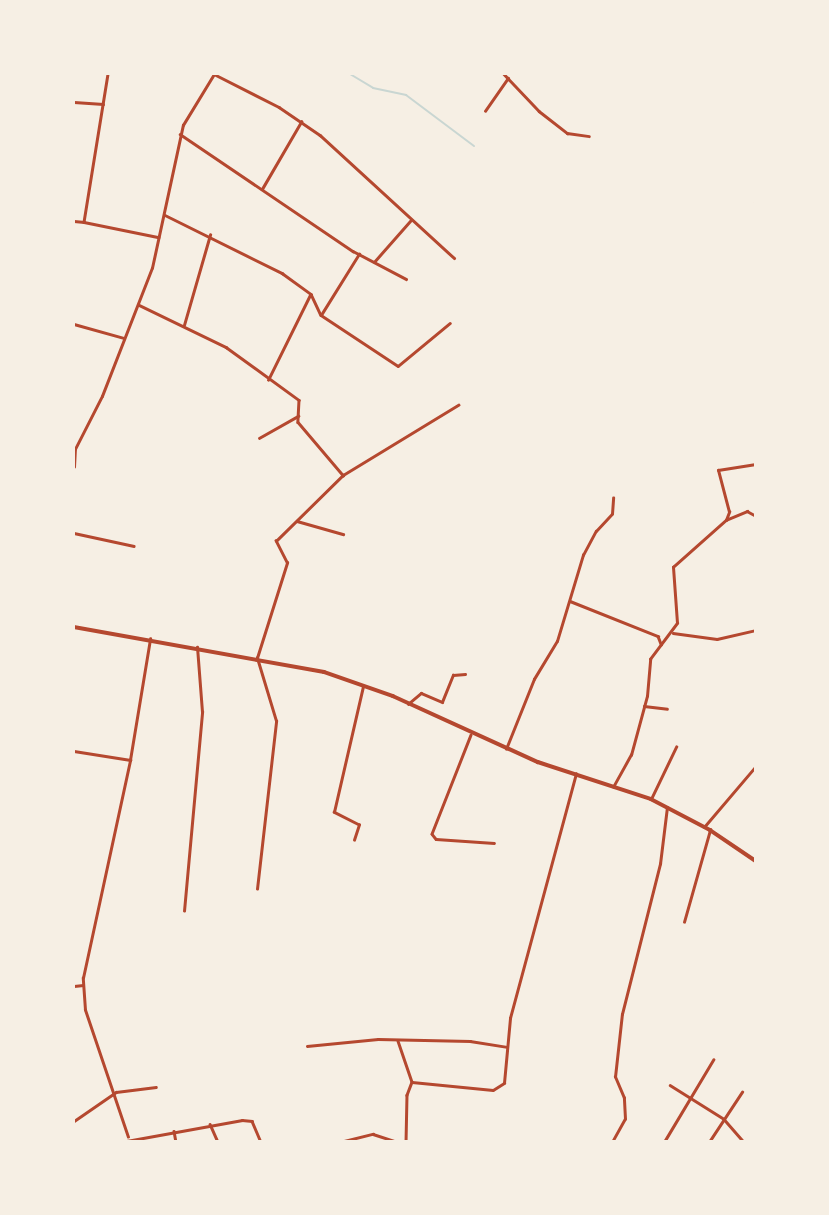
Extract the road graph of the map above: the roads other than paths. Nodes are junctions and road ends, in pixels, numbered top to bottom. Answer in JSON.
{"nodes":[{"id":1,"x":108,"y":74,"type":"edge"},
{"id":2,"x":504,"y":74,"type":"edge"},
{"id":3,"x":508,"y":78,"type":"junction"},
{"id":4,"x":74,"y":102,"type":"edge"},
{"id":5,"x":103,"y":103,"type":"junction"},
{"id":6,"x":485,"y":111,"type":"dead end"},
{"id":7,"x":302,"y":122,"type":"junction"},
{"id":8,"x":180,"y":134,"type":"junction"},
{"id":9,"x":589,"y":136,"type":"dead end"},
{"id":10,"x":262,"y":189,"type":"junction"},
{"id":11,"x":165,"y":215,"type":"junction"},
{"id":12,"x":411,"y":219,"type":"junction"},
{"id":13,"x":74,"y":221,"type":"edge"},
{"id":14,"x":84,"y":222,"type":"junction"},
{"id":15,"x":210,"y":234,"type":"junction"},
{"id":16,"x":158,"y":237,"type":"junction"},
{"id":17,"x":359,"y":254,"type":"junction"},
{"id":18,"x":454,"y":258,"type":"dead end"},
{"id":19,"x":374,"y":262,"type":"junction"},
{"id":20,"x":406,"y":279,"type":"dead end"},
{"id":21,"x":311,"y":294,"type":"junction"},
{"id":22,"x":139,"y":305,"type":"junction"},
{"id":23,"x":321,"y":315,"type":"junction"},
{"id":24,"x":450,"y":323,"type":"dead end"},
{"id":25,"x":74,"y":324,"type":"edge"},
{"id":26,"x":184,"y":325,"type":"junction"},
{"id":27,"x":124,"y":338,"type":"junction"},
{"id":28,"x":268,"y":380,"type":"junction"},
{"id":29,"x":458,"y":405,"type":"dead end"},
{"id":30,"x":298,"y":416,"type":"junction"},
{"id":31,"x":259,"y":439,"type":"dead end"},
{"id":32,"x":755,"y":464,"type":"edge"},
{"id":33,"x":74,"y":467,"type":"edge"},
{"id":34,"x":343,"y":475,"type":"junction"},
{"id":35,"x":613,"y":498,"type":"dead end"},
{"id":36,"x":755,"y":516,"type":"edge"},
{"id":37,"x":726,"y":520,"type":"junction"},
{"id":38,"x":297,"y":521,"type":"junction"},
{"id":39,"x":74,"y":533,"type":"edge"},
{"id":40,"x":343,"y":534,"type":"dead end"},
{"id":41,"x":134,"y":546,"type":"dead end"},
{"id":42,"x":570,"y":601,"type":"junction"},
{"id":43,"x":74,"y":627,"type":"edge"},
{"id":44,"x":755,"y":630,"type":"edge"},
{"id":45,"x":673,"y":633,"type":"junction"},
{"id":46,"x":150,"y":639,"type":"junction"},
{"id":47,"x":661,"y":644,"type":"junction"},
{"id":48,"x":197,"y":647,"type":"junction"},
{"id":49,"x":257,"y":658,"type":"junction"},
{"id":50,"x":465,"y":674,"type":"dead end"},
{"id":51,"x":363,"y":686,"type":"junction"},
{"id":52,"x":408,"y":704,"type":"junction"},
{"id":53,"x":644,"y":706,"type":"junction"},
{"id":54,"x":667,"y":709,"type":"dead end"},
{"id":55,"x":471,"y":735,"type":"junction"},
{"id":56,"x":676,"y":747,"type":"dead end"},
{"id":57,"x":506,"y":749,"type":"junction"},
{"id":58,"x":74,"y":753,"type":"edge"},
{"id":59,"x":130,"y":760,"type":"junction"},
{"id":60,"x":755,"y":766,"type":"edge"},
{"id":61,"x":576,"y":774,"type":"junction"},
{"id":62,"x":613,"y":787,"type":"junction"},
{"id":63,"x":651,"y":799,"type":"junction"},
{"id":64,"x":667,"y":807,"type":"junction"},
{"id":65,"x":704,"y":827,"type":"junction"},
{"id":66,"x":710,"y":830,"type":"junction"},
{"id":67,"x":354,"y":840,"type":"dead end"},
{"id":68,"x":494,"y":843,"type":"dead end"},
{"id":69,"x":755,"y":861,"type":"edge"},
{"id":70,"x":257,"y":889,"type":"dead end"},
{"id":71,"x":184,"y":911,"type":"dead end"},
{"id":72,"x":684,"y":922,"type":"dead end"},
{"id":73,"x":83,"y":985,"type":"junction"},
{"id":74,"x":74,"y":986,"type":"edge"},
{"id":75,"x":398,"y":1041,"type":"junction"},
{"id":76,"x":307,"y":1046,"type":"dead end"},
{"id":77,"x":508,"y":1047,"type":"junction"},
{"id":78,"x":713,"y":1060,"type":"dead end"},
{"id":79,"x":412,"y":1082,"type":"junction"},
{"id":80,"x":670,"y":1085,"type":"dead end"},
{"id":81,"x":156,"y":1087,"type":"dead end"},
{"id":82,"x":116,"y":1092,"type":"junction"},
{"id":83,"x":742,"y":1092,"type":"dead end"},
{"id":84,"x":691,"y":1098,"type":"junction"},
{"id":85,"x":724,"y":1119,"type":"junction"},
{"id":86,"x":74,"y":1121,"type":"edge"},
{"id":87,"x":210,"y":1124,"type":"junction"},
{"id":88,"x":174,"y":1131,"type":"junction"},
{"id":89,"x":130,"y":1139,"type":"edge"},
{"id":90,"x":121,"y":1142,"type":"edge"},
{"id":91,"x":176,"y":1142,"type":"edge"},
{"id":92,"x":218,"y":1142,"type":"edge"},
{"id":93,"x":261,"y":1142,"type":"edge"},
{"id":94,"x":340,"y":1142,"type":"edge"},
{"id":95,"x":397,"y":1142,"type":"edge"},
{"id":96,"x":406,"y":1142,"type":"edge"},
{"id":97,"x":612,"y":1142,"type":"edge"},
{"id":98,"x":664,"y":1142,"type":"edge"},
{"id":99,"x":709,"y":1142,"type":"edge"},
{"id":100,"x":744,"y":1142,"type":"edge"}],
"edges":[{"from":1,"to":5,"type":"street"},
{"from":2,"to":3,"type":"street"},
{"from":3,"to":6,"type":"street"},
{"from":3,"to":9,"type":"street"},
{"from":4,"to":5,"type":"street"},
{"from":5,"to":14,"type":"street"},
{"from":7,"to":8,"type":"street"},
{"from":7,"to":10,"type":"street"},
{"from":7,"to":12,"type":"street"},
{"from":8,"to":10,"type":"street"},
{"from":8,"to":11,"type":"street"},
{"from":10,"to":17,"type":"street"},
{"from":11,"to":15,"type":"street"},
{"from":11,"to":16,"type":"street"},
{"from":12,"to":18,"type":"street"},
{"from":12,"to":19,"type":"street"},
{"from":13,"to":14,"type":"street"},
{"from":14,"to":16,"type":"street"},
{"from":15,"to":21,"type":"street"},
{"from":15,"to":26,"type":"street"},
{"from":16,"to":22,"type":"street"},
{"from":17,"to":19,"type":"street"},
{"from":17,"to":23,"type":"street"},
{"from":19,"to":20,"type":"street"},
{"from":21,"to":23,"type":"street"},
{"from":21,"to":28,"type":"street"},
{"from":22,"to":26,"type":"street"},
{"from":22,"to":27,"type":"street"},
{"from":23,"to":24,"type":"street"},
{"from":25,"to":27,"type":"street"},
{"from":26,"to":28,"type":"street"},
{"from":27,"to":33,"type":"street"},
{"from":28,"to":30,"type":"street"},
{"from":29,"to":34,"type":"street"},
{"from":30,"to":31,"type":"street"},
{"from":30,"to":34,"type":"street"},
{"from":32,"to":37,"type":"street"},
{"from":34,"to":38,"type":"street"},
{"from":35,"to":42,"type":"street"},
{"from":36,"to":37,"type":"street"},
{"from":37,"to":45,"type":"street"},
{"from":38,"to":40,"type":"street"},
{"from":38,"to":49,"type":"street"},
{"from":39,"to":41,"type":"street"},
{"from":42,"to":47,"type":"street"},
{"from":42,"to":57,"type":"street"},
{"from":43,"to":46,"type":"street"},
{"from":44,"to":45,"type":"street"},
{"from":45,"to":47,"type":"street"},
{"from":46,"to":48,"type":"street"},
{"from":46,"to":59,"type":"street"},
{"from":47,"to":53,"type":"street"},
{"from":48,"to":49,"type":"street"},
{"from":48,"to":71,"type":"street"},
{"from":49,"to":51,"type":"street"},
{"from":49,"to":70,"type":"street"},
{"from":50,"to":52,"type":"street"},
{"from":51,"to":52,"type":"street"},
{"from":51,"to":67,"type":"street"},
{"from":52,"to":55,"type":"street"},
{"from":53,"to":54,"type":"street"},
{"from":53,"to":62,"type":"street"},
{"from":55,"to":57,"type":"street"},
{"from":55,"to":68,"type":"street"},
{"from":56,"to":63,"type":"street"},
{"from":57,"to":61,"type":"street"},
{"from":58,"to":59,"type":"street"},
{"from":59,"to":73,"type":"street"},
{"from":60,"to":65,"type":"street"},
{"from":61,"to":62,"type":"street"},
{"from":61,"to":77,"type":"street"},
{"from":62,"to":63,"type":"street"},
{"from":63,"to":64,"type":"street"},
{"from":64,"to":65,"type":"street"},
{"from":64,"to":97,"type":"street"},
{"from":65,"to":66,"type":"street"},
{"from":66,"to":69,"type":"street"},
{"from":66,"to":72,"type":"street"},
{"from":73,"to":74,"type":"street"},
{"from":73,"to":82,"type":"street"},
{"from":75,"to":76,"type":"street"},
{"from":75,"to":77,"type":"street"},
{"from":75,"to":79,"type":"street"},
{"from":77,"to":79,"type":"street"},
{"from":78,"to":84,"type":"street"},
{"from":79,"to":96,"type":"street"},
{"from":80,"to":84,"type":"street"},
{"from":81,"to":82,"type":"street"},
{"from":82,"to":86,"type":"street"},
{"from":82,"to":89,"type":"street"},
{"from":83,"to":85,"type":"street"},
{"from":84,"to":85,"type":"street"},
{"from":84,"to":98,"type":"street"},
{"from":85,"to":99,"type":"street"},
{"from":85,"to":100,"type":"street"},
{"from":87,"to":88,"type":"street"},
{"from":87,"to":92,"type":"street"},
{"from":87,"to":93,"type":"street"},
{"from":88,"to":89,"type":"street"},
{"from":88,"to":91,"type":"street"},
{"from":89,"to":90,"type":"street"},
{"from":94,"to":95,"type":"street"}]}
